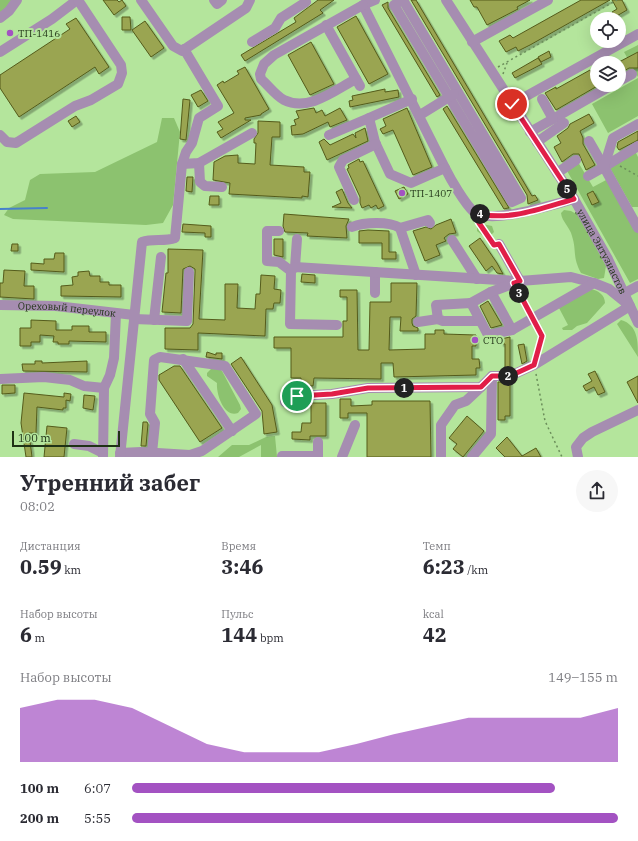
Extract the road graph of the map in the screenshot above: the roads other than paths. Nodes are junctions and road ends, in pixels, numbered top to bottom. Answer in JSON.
{"nodes":[{"id":1,"x":17,"y":0,"type":"edge"},
{"id":2,"x":77,"y":0,"type":"edge"},
{"id":3,"x":141,"y":0,"type":"edge"},
{"id":4,"x":214,"y":0,"type":"edge"},
{"id":5,"x":222,"y":0,"type":"edge"},
{"id":6,"x":250,"y":0,"type":"edge"},
{"id":7,"x":305,"y":0,"type":"edge"},
{"id":8,"x":403,"y":0,"type":"edge"},
{"id":9,"x":446,"y":0,"type":"edge"},
{"id":10,"x":548,"y":0,"type":"edge"},
{"id":11,"x":367,"y":2,"type":"edge"},
{"id":12,"x":0,"y":18,"type":"edge"},
{"id":13,"x":326,"y":25,"type":"junction"},
{"id":14,"x":638,"y":34,"type":"edge"},
{"id":15,"x":252,"y":42,"type":"dead end"},
{"id":16,"x":472,"y":42,"type":"junction"},
{"id":17,"x":184,"y":50,"type":"junction"},
{"id":18,"x":0,"y":52,"type":"edge"},
{"id":19,"x":632,"y":74,"type":"dead end"},
{"id":20,"x":626,"y":77,"type":"edge"},
{"id":21,"x":600,"y":92,"type":"edge"},
{"id":22,"x":453,"y":94,"type":"junction"},
{"id":23,"x":412,"y":99,"type":"junction"},
{"id":24,"x":542,"y":99,"type":"dead end"},
{"id":25,"x":512,"y":104,"type":"junction"},
{"id":26,"x":420,"y":115,"type":"junction"},
{"id":27,"x":369,"y":118,"type":"junction"},
{"id":28,"x":553,"y":119,"type":"junction"},
{"id":29,"x":564,"y":123,"type":"dead end"},
{"id":30,"x":638,"y":124,"type":"edge"},
{"id":31,"x":530,"y":132,"type":"junction"},
{"id":32,"x":252,"y":133,"type":"dead end"},
{"id":33,"x":0,"y":135,"type":"edge"},
{"id":34,"x":329,"y":136,"type":"dead end"},
{"id":35,"x":589,"y":141,"type":"dead end"},
{"id":36,"x":537,"y":142,"type":"junction"},
{"id":37,"x":376,"y":144,"type":"junction"},
{"id":38,"x":638,"y":146,"type":"edge"},
{"id":39,"x":576,"y":160,"type":"dead end"},
{"id":40,"x":199,"y":163,"type":"junction"},
{"id":41,"x":182,"y":164,"type":"junction"},
{"id":42,"x":607,"y":164,"type":"junction"},
{"id":43,"x":445,"y":168,"type":"junction"},
{"id":44,"x":557,"y":173,"type":"junction"},
{"id":45,"x":588,"y":176,"type":"dead end"},
{"id":46,"x":222,"y":187,"type":"dead end"},
{"id":47,"x":574,"y":199,"type":"junction"},
{"id":48,"x":354,"y":200,"type":"dead end"},
{"id":49,"x":635,"y":214,"type":"edge"},
{"id":50,"x":430,"y":224,"type":"dead end"},
{"id":51,"x":352,"y":227,"type":"dead end"},
{"id":52,"x":400,"y":228,"type":"junction"},
{"id":53,"x":638,"y":228,"type":"edge"},
{"id":54,"x":279,"y":231,"type":"dead end"},
{"id":55,"x":297,"y":239,"type":"dead end"},
{"id":56,"x":452,"y":240,"type":"dead end"},
{"id":57,"x":499,"y":244,"type":"road end"},
{"id":58,"x":161,"y":257,"type":"dead end"},
{"id":59,"x":293,"y":269,"type":"junction"},
{"id":60,"x":189,"y":272,"type":"dead end"},
{"id":61,"x":375,"y":272,"type":"junction"},
{"id":62,"x":416,"y":275,"type":"junction"},
{"id":63,"x":477,"y":279,"type":"junction"},
{"id":64,"x":517,"y":282,"type":"junction"},
{"id":65,"x":594,"y":283,"type":"junction"},
{"id":66,"x":638,"y":286,"type":"edge"},
{"id":67,"x":491,"y":292,"type":"junction"},
{"id":68,"x":375,"y":293,"type":"dead end"},
{"id":69,"x":624,"y":293,"type":"junction"},
{"id":70,"x":472,"y":303,"type":"junction"},
{"id":71,"x":0,"y":305,"type":"edge"},
{"id":72,"x":630,"y":306,"type":"junction"},
{"id":73,"x":116,"y":314,"type":"junction"},
{"id":74,"x":134,"y":317,"type":"junction"},
{"id":75,"x":438,"y":319,"type":"junction"},
{"id":76,"x":154,"y":320,"type":"junction"},
{"id":77,"x":480,"y":321,"type":"junction"},
{"id":78,"x":418,"y":322,"type":"dead end"},
{"id":79,"x":638,"y":323,"type":"edge"},
{"id":80,"x":337,"y":325,"type":"dead end"},
{"id":81,"x":512,"y":330,"type":"junction"},
{"id":82,"x":183,"y":359,"type":"junction"},
{"id":83,"x":492,"y":376,"type":"junction"},
{"id":84,"x":0,"y":378,"type":"edge"},
{"id":85,"x":481,"y":387,"type":"junction"},
{"id":86,"x":104,"y":388,"type":"junction"},
{"id":87,"x":285,"y":402,"type":"dead end"},
{"id":88,"x":638,"y":410,"type":"edge"},
{"id":89,"x":355,"y":425,"type":"dead end"},
{"id":90,"x":232,"y":431,"type":"junction"},
{"id":91,"x":318,"y":442,"type":"dead end"},
{"id":92,"x":74,"y":444,"type":"dead end"},
{"id":93,"x":152,"y":453,"type":"junction"},
{"id":94,"x":103,"y":455,"type":"edge"},
{"id":95,"x":120,"y":455,"type":"edge"},
{"id":96,"x":282,"y":456,"type":"dead end"},
{"id":97,"x":318,"y":456,"type":"edge"},
{"id":98,"x":342,"y":457,"type":"edge"},
{"id":99,"x":441,"y":457,"type":"edge"},
{"id":100,"x":472,"y":457,"type":"edge"},
{"id":101,"x":578,"y":457,"type":"edge"}],
"edges":[{"from":1,"to":12,"type":"street"},
{"from":2,"to":18,"type":"street"},
{"from":2,"to":33,"type":"street"},
{"from":3,"to":17,"type":"street"},
{"from":4,"to":5,"type":"street"},
{"from":6,"to":17,"type":"street"},
{"from":7,"to":15,"type":"street"},
{"from":8,"to":22,"type":"street"},
{"from":9,"to":16,"type":"street","name":"улица Энтузиастов"},
{"from":10,"to":16,"type":"street"},
{"from":11,"to":13,"type":"street"},
{"from":11,"to":23,"type":"street"},
{"from":13,"to":13,"type":"street"},
{"from":14,"to":25,"type":"street"},
{"from":16,"to":25,"type":"street","name":"улица Энтузиастов"},
{"from":17,"to":41,"type":"street"},
{"from":19,"to":20,"type":"street"},
{"from":21,"to":28,"type":"street"},
{"from":22,"to":22,"type":"street"},
{"from":22,"to":26,"type":"street"},
{"from":23,"to":26,"type":"street"},
{"from":23,"to":27,"type":"street"},
{"from":24,"to":28,"type":"street"},
{"from":25,"to":31,"type":"street","name":"улица Энтузиастов"},
{"from":26,"to":43,"type":"street"},
{"from":27,"to":34,"type":"street"},
{"from":27,"to":37,"type":"street"},
{"from":28,"to":31,"type":"street"},
{"from":29,"to":36,"type":"street"},
{"from":30,"to":42,"type":"street"},
{"from":31,"to":36,"type":"street","name":"улица Энтузиастов"},
{"from":32,"to":40,"type":"street"},
{"from":35,"to":42,"type":"street"},
{"from":36,"to":44,"type":"street","name":"улица Энтузиастов"},
{"from":37,"to":43,"type":"street"},
{"from":37,"to":48,"type":"street"},
{"from":38,"to":42,"type":"street"},
{"from":39,"to":44,"type":"street"},
{"from":40,"to":41,"type":"street"},
{"from":40,"to":46,"type":"street"},
{"from":41,"to":74,"type":"street"},
{"from":42,"to":45,"type":"street"},
{"from":42,"to":49,"type":"street"},
{"from":43,"to":47,"type":"street"},
{"from":44,"to":47,"type":"street","name":"улица Энтузиастов"},
{"from":47,"to":69,"type":"street","name":"улица Энтузиастов"},
{"from":49,"to":53,"type":"street"},
{"from":50,"to":52,"type":"street"},
{"from":51,"to":52,"type":"street"},
{"from":52,"to":62,"type":"street"},
{"from":54,"to":59,"type":"street"},
{"from":55,"to":59,"type":"street"},
{"from":56,"to":63,"type":"street"},
{"from":57,"to":64,"type":"street"},
{"from":58,"to":76,"type":"street"},
{"from":59,"to":61,"type":"street"},
{"from":59,"to":80,"type":"street"},
{"from":60,"to":76,"type":"street","name":"Ореховый переулок"},
{"from":61,"to":62,"type":"street"},
{"from":61,"to":68,"type":"street"},
{"from":62,"to":63,"type":"street"},
{"from":63,"to":64,"type":"street"},
{"from":64,"to":65,"type":"street"},
{"from":64,"to":67,"type":"street"},
{"from":65,"to":72,"type":"street"},
{"from":65,"to":81,"type":"street"},
{"from":66,"to":69,"type":"street"},
{"from":67,"to":70,"type":"street"},
{"from":67,"to":81,"type":"street"},
{"from":69,"to":72,"type":"street","name":"улица Энтузиастов"},
{"from":70,"to":75,"type":"street"},
{"from":70,"to":77,"type":"street"},
{"from":71,"to":73,"type":"street","name":"Ореховый переулок"},
{"from":72,"to":79,"type":"street","name":"улица Энтузиастов"},
{"from":72,"to":83,"type":"street"},
{"from":73,"to":74,"type":"street","name":"Ореховый переулок"},
{"from":73,"to":86,"type":"street"},
{"from":74,"to":76,"type":"street","name":"Ореховый переулок"},
{"from":74,"to":95,"type":"street"},
{"from":75,"to":77,"type":"street"},
{"from":75,"to":78,"type":"street"},
{"from":77,"to":81,"type":"street"},
{"from":82,"to":90,"type":"street"},
{"from":82,"to":90,"type":"street"},
{"from":82,"to":93,"type":"street"},
{"from":83,"to":85,"type":"street"},
{"from":83,"to":100,"type":"street"},
{"from":84,"to":86,"type":"street"},
{"from":85,"to":87,"type":"street"},
{"from":85,"to":99,"type":"street"},
{"from":86,"to":94,"type":"street"},
{"from":88,"to":101,"type":"street"},
{"from":89,"to":98,"type":"street"},
{"from":90,"to":93,"type":"street"},
{"from":91,"to":97,"type":"street"},
{"from":92,"to":94,"type":"street"},
{"from":93,"to":95,"type":"street"},
{"from":96,"to":97,"type":"street"}]}
